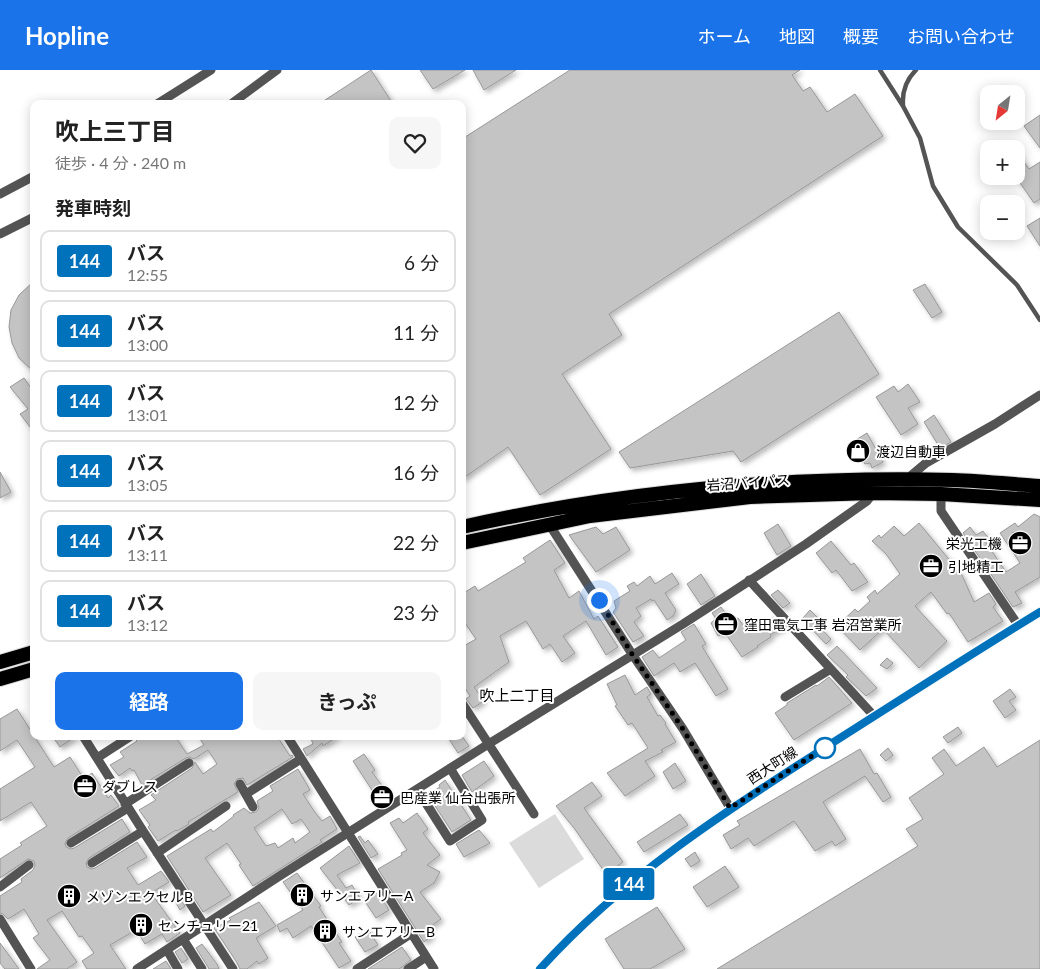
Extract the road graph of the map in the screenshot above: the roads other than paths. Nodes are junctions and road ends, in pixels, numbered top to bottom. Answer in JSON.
{"nodes":[{"id":1,"x":212,"y":70,"type":"edge"},
{"id":2,"x":277,"y":70,"type":"edge"},
{"id":3,"x":880,"y":70,"type":"edge"},
{"id":4,"x":916,"y":70,"type":"edge"},
{"id":5,"x":163,"y":100,"type":"edge"},
{"id":6,"x":236,"y":100,"type":"edge"},
{"id":7,"x":903,"y":106,"type":"junction"},
{"id":8,"x":30,"y":178,"type":"edge"},
{"id":9,"x":0,"y":194,"type":"edge"},
{"id":10,"x":30,"y":219,"type":"edge"},
{"id":11,"x":0,"y":234,"type":"edge"},
{"id":12,"x":1040,"y":320,"type":"edge"},
{"id":13,"x":1040,"y":395,"type":"edge"},
{"id":14,"x":906,"y":479,"type":"junction"},
{"id":15,"x":1040,"y":486,"type":"edge"},
{"id":16,"x":873,"y":493,"type":"junction"},
{"id":17,"x":941,"y":494,"type":"junction"},
{"id":18,"x":1040,"y":500,"type":"edge"},
{"id":19,"x":549,"y":524,"type":"junction"},
{"id":20,"x":466,"y":526,"type":"edge"},
{"id":21,"x":466,"y":542,"type":"edge"},
{"id":22,"x":749,"y":580,"type":"junction"},
{"id":23,"x":1040,"y":612,"type":"edge"},
{"id":24,"x":1018,"y":625,"type":"junction"},
{"id":25,"x":30,"y":653,"type":"edge"},
{"id":26,"x":632,"y":654,"type":"junction"},
{"id":27,"x":0,"y":662,"type":"edge"},
{"id":28,"x":831,"y":669,"type":"junction"},
{"id":29,"x":30,"y":670,"type":"edge"},
{"id":30,"x":0,"y":679,"type":"edge"},
{"id":31,"x":785,"y":697,"type":"dead end"},
{"id":32,"x":466,"y":709,"type":"edge"},
{"id":33,"x":874,"y":716,"type":"junction"},
{"id":34,"x":86,"y":740,"type":"edge"},
{"id":35,"x":125,"y":740,"type":"edge"},
{"id":36,"x":290,"y":740,"type":"edge"},
{"id":37,"x":490,"y":743,"type":"junction"},
{"id":38,"x":97,"y":758,"type":"junction"},
{"id":39,"x":302,"y":760,"type":"junction"},
{"id":40,"x":189,"y":763,"type":"dead end"},
{"id":41,"x":450,"y":768,"type":"junction"},
{"id":42,"x":240,"y":784,"type":"dead end"},
{"id":43,"x":417,"y":789,"type":"junction"},
{"id":44,"x":246,"y":794,"type":"junction"},
{"id":45,"x":127,"y":806,"type":"junction"},
{"id":46,"x":226,"y":806,"type":"dead end"},
{"id":47,"x":253,"y":807,"type":"dead end"},
{"id":48,"x":730,"y":808,"type":"junction"},
{"id":49,"x":534,"y":814,"type":"dead end"},
{"id":50,"x":143,"y":831,"type":"junction"},
{"id":51,"x":349,"y":833,"type":"junction"},
{"id":52,"x":71,"y":843,"type":"dead end"},
{"id":53,"x":157,"y":853,"type":"junction"},
{"id":54,"x":92,"y":864,"type":"dead end"},
{"id":55,"x":29,"y":866,"type":"dead end"},
{"id":56,"x":0,"y":887,"type":"edge"},
{"id":57,"x":0,"y":919,"type":"edge"},
{"id":58,"x":205,"y":925,"type":"junction"},
{"id":59,"x":412,"y":934,"type":"junction"},
{"id":60,"x":183,"y":940,"type":"junction"},
{"id":61,"x":166,"y":950,"type":"junction"},
{"id":62,"x":426,"y":957,"type":"junction"},
{"id":63,"x":152,"y":965,"type":"edge"},
{"id":64,"x":32,"y":969,"type":"edge"},
{"id":65,"x":137,"y":969,"type":"edge"},
{"id":66,"x":178,"y":969,"type":"edge"},
{"id":67,"x":202,"y":969,"type":"edge"},
{"id":68,"x":233,"y":969,"type":"edge"},
{"id":69,"x":357,"y":969,"type":"edge"},
{"id":70,"x":408,"y":969,"type":"edge"},
{"id":71,"x":434,"y":969,"type":"edge"},
{"id":72,"x":540,"y":969,"type":"edge"}],
"edges":[{"from":1,"to":5,"type":"street"},
{"from":2,"to":6,"type":"street"},
{"from":3,"to":7,"type":"lane"},
{"from":4,"to":7,"type":"lane"},
{"from":7,"to":12,"type":"lane"},
{"from":8,"to":9,"type":"street"},
{"from":10,"to":11,"type":"street"},
{"from":13,"to":14,"type":"street"},
{"from":14,"to":15,"type":"highway","name":"岩沼バイパス"},
{"from":14,"to":20,"type":"highway","name":"岩沼バイパス"},
{"from":16,"to":17,"type":"highway","name":"岩沼バイパス"},
{"from":16,"to":19,"type":"highway","name":"岩沼バイパス"},
{"from":16,"to":22,"type":"street"},
{"from":17,"to":18,"type":"highway","name":"岩沼バイパス"},
{"from":17,"to":24,"type":"street"},
{"from":19,"to":21,"type":"highway","name":"岩沼バイパス"},
{"from":19,"to":26,"type":"street"},
{"from":22,"to":26,"type":"street"},
{"from":22,"to":28,"type":"street"},
{"from":23,"to":24,"type":"street","name":"西大町線"},
{"from":24,"to":33,"type":"street","name":"西大町線"},
{"from":25,"to":27,"type":"highway"},
{"from":26,"to":37,"type":"street"},
{"from":26,"to":48,"type":"street"},
{"from":28,"to":31,"type":"street"},
{"from":28,"to":33,"type":"street"},
{"from":29,"to":30,"type":"highway"},
{"from":32,"to":37,"type":"street"},
{"from":33,"to":48,"type":"street","name":"西大町線"},
{"from":34,"to":38,"type":"street"},
{"from":35,"to":38,"type":"street"},
{"from":36,"to":39,"type":"street"},
{"from":37,"to":41,"type":"street"},
{"from":37,"to":49,"type":"street"},
{"from":38,"to":45,"type":"street"},
{"from":39,"to":44,"type":"street"},
{"from":39,"to":51,"type":"street"},
{"from":40,"to":45,"type":"street"},
{"from":41,"to":43,"type":"street"},
{"from":41,"to":43,"type":"street"},
{"from":42,"to":44,"type":"street"},
{"from":43,"to":51,"type":"street"},
{"from":44,"to":47,"type":"street"},
{"from":45,"to":50,"type":"street"},
{"from":45,"to":52,"type":"street"},
{"from":46,"to":53,"type":"street"},
{"from":48,"to":72,"type":"street","name":"西大町線"},
{"from":50,"to":53,"type":"street"},
{"from":50,"to":54,"type":"street"},
{"from":51,"to":58,"type":"street"},
{"from":51,"to":59,"type":"street"},
{"from":53,"to":58,"type":"street"},
{"from":55,"to":56,"type":"street"},
{"from":57,"to":64,"type":"street"},
{"from":58,"to":60,"type":"street"},
{"from":58,"to":68,"type":"street"},
{"from":59,"to":62,"type":"street"},
{"from":59,"to":69,"type":"street"},
{"from":60,"to":61,"type":"street"},
{"from":60,"to":67,"type":"street"},
{"from":61,"to":63,"type":"street"},
{"from":61,"to":66,"type":"street"},
{"from":62,"to":70,"type":"street"},
{"from":62,"to":71,"type":"street"},
{"from":63,"to":65,"type":"street"}]}
